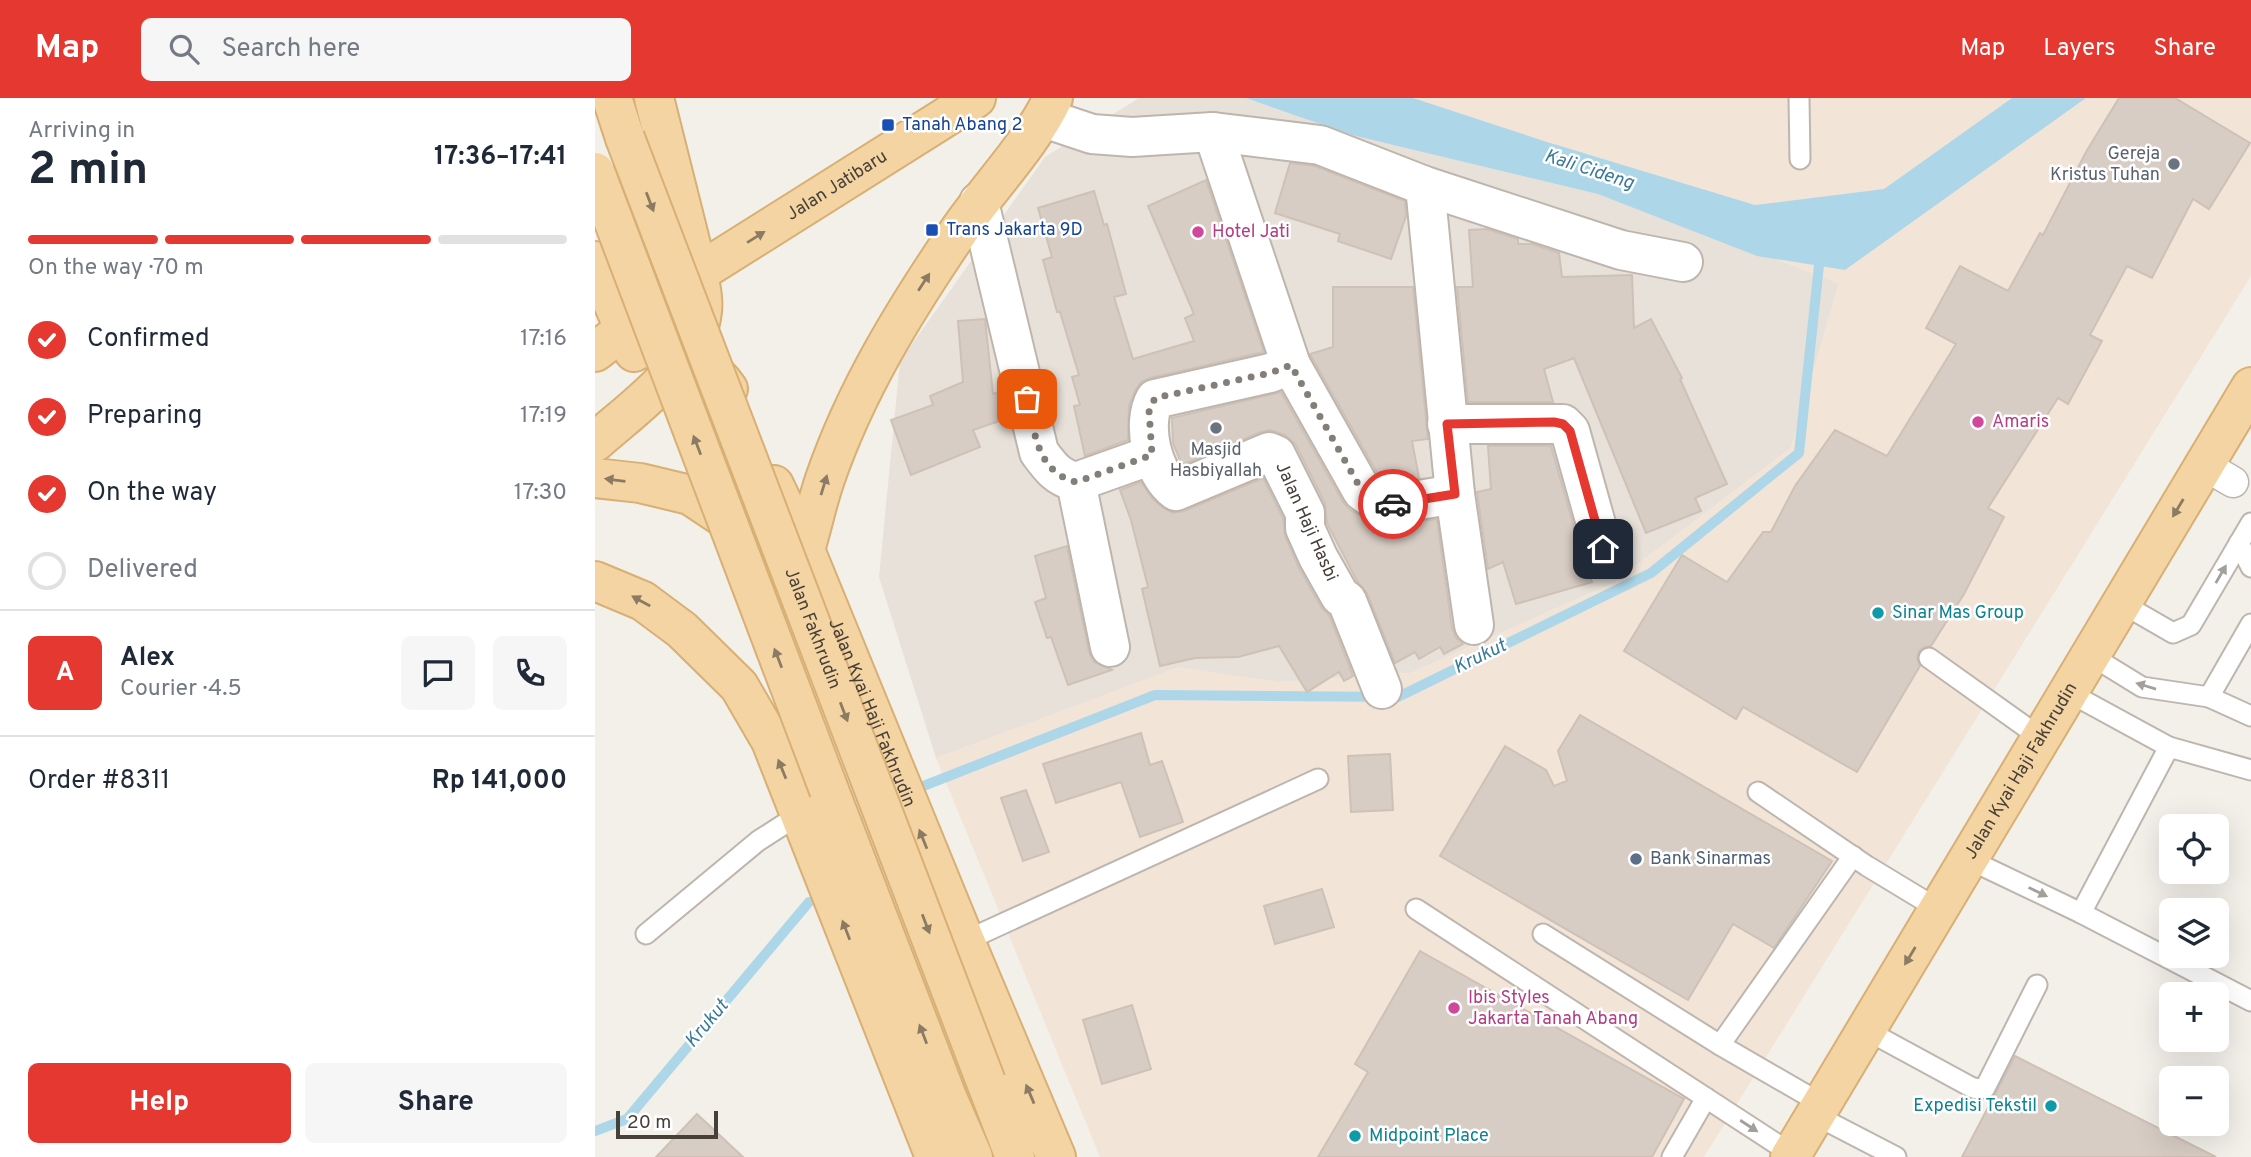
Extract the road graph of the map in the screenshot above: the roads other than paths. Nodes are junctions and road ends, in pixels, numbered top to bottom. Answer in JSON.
{"nodes":[{"id":1,"x":612,"y":98,"type":"edge"},
{"id":2,"x":654,"y":98,"type":"edge"},
{"id":3,"x":976,"y":98,"type":"edge"},
{"id":4,"x":1799,"y":98,"type":"edge"},
{"id":5,"x":1048,"y":108,"type":"edge"},
{"id":6,"x":1213,"y":132,"type":"junction"},
{"id":7,"x":1800,"y":159,"type":"dead end"},
{"id":8,"x":595,"y":172,"type":"edge"},
{"id":9,"x":1425,"y":186,"type":"junction"},
{"id":10,"x":979,"y":202,"type":"junction"},
{"id":11,"x":595,"y":261,"type":"edge"},
{"id":12,"x":1683,"y":262,"type":"dead end"},
{"id":13,"x":698,"y":273,"type":"junction"},
{"id":14,"x":609,"y":340,"type":"edge"},
{"id":15,"x":685,"y":358,"type":"junction"},
{"id":16,"x":1291,"y":365,"type":"junction"},
{"id":17,"x":652,"y":392,"type":"junction"},
{"id":18,"x":2248,"y":399,"type":"edge"},
{"id":19,"x":1447,"y":424,"type":"junction"},
{"id":20,"x":595,"y":442,"type":"edge"},
{"id":21,"x":1152,"y":455,"type":"junction"},
{"id":22,"x":595,"y":478,"type":"edge"},
{"id":23,"x":1076,"y":482,"type":"junction"},
{"id":24,"x":1455,"y":494,"type":"junction"},
{"id":25,"x":2251,"y":523,"type":"edge"},
{"id":26,"x":2239,"y":543,"type":"junction"},
{"id":27,"x":1603,"y":549,"type":"dead end"},
{"id":28,"x":805,"y":550,"type":"junction"},
{"id":29,"x":2251,"y":567,"type":"edge"},
{"id":30,"x":595,"y":582,"type":"edge"},
{"id":31,"x":2122,"y":603,"type":"junction"},
{"id":32,"x":832,"y":617,"type":"junction"},
{"id":33,"x":2251,"y":624,"type":"edge"},
{"id":34,"x":1474,"y":625,"type":"dead end"},
{"id":35,"x":1109,"y":647,"type":"dead end"},
{"id":36,"x":2091,"y":654,"type":"junction"},
{"id":37,"x":1929,"y":659,"type":"dead end"},
{"id":38,"x":1382,"y":689,"type":"dead end"},
{"id":39,"x":2068,"y":692,"type":"junction"},
{"id":40,"x":2209,"y":697,"type":"junction"},
{"id":41,"x":2251,"y":716,"type":"edge"},
{"id":42,"x":2041,"y":738,"type":"junction"},
{"id":43,"x":2169,"y":747,"type":"junction"},
{"id":44,"x":2251,"y":770,"type":"edge"},
{"id":45,"x":1318,"y":779,"type":"dead end"},
{"id":46,"x":1758,"y":792,"type":"dead end"},
{"id":47,"x":800,"y":814,"type":"junction"},
{"id":48,"x":1853,"y":856,"type":"junction"},
{"id":49,"x":1968,"y":859,"type":"junction"},
{"id":50,"x":1416,"y":909,"type":"dead end"},
{"id":51,"x":1938,"y":909,"type":"junction"},
{"id":52,"x":2081,"y":913,"type":"junction"},
{"id":53,"x":646,"y":934,"type":"dead end"},
{"id":54,"x":1543,"y":934,"type":"dead end"},
{"id":55,"x":965,"y":941,"type":"junction"},
{"id":56,"x":2037,"y":985,"type":"dead end"},
{"id":57,"x":2251,"y":1001,"type":"edge"},
{"id":58,"x":1866,"y":1030,"type":"junction"},
{"id":59,"x":1720,"y":1045,"type":"junction"},
{"id":60,"x":1706,"y":1098,"type":"junction"},
{"id":61,"x":1819,"y":1109,"type":"junction"},
{"id":62,"x":1791,"y":1155,"type":"edge"},
{"id":63,"x":935,"y":1157,"type":"edge"},
{"id":64,"x":973,"y":1157,"type":"edge"},
{"id":65,"x":1015,"y":1157,"type":"edge"},
{"id":66,"x":1056,"y":1157,"type":"edge"},
{"id":67,"x":1672,"y":1157,"type":"edge"},
{"id":68,"x":1896,"y":1157,"type":"edge"}],
"edges":[{"from":1,"to":65,"type":"main road","name":"Jalan Fakhrudin","one_way":true,"bridge":true},
{"from":2,"to":13,"type":"main road"},
{"from":13,"to":3,"type":"main road","name":"Jalan Jatibaru","one_way":true},
{"from":4,"to":7,"type":"lane"},
{"from":5,"to":6,"type":"street"},
{"from":5,"to":10,"type":"main road"},
{"from":6,"to":9,"type":"street"},
{"from":6,"to":16,"type":"street"},
{"from":64,"to":8,"type":"main road","one_way":true,"bridge":true},
{"from":9,"to":12,"type":"street"},
{"from":9,"to":19,"type":"street"},
{"from":10,"to":23,"type":"street"},
{"from":28,"to":10,"type":"main road","one_way":true},
{"from":11,"to":14,"type":"main road"},
{"from":13,"to":14,"type":"main road","name":"Jalan Jatibaru"},
{"from":13,"to":15,"type":"main road"},
{"from":14,"to":15,"type":"main road","name":"Jalan Kyai Haji Fakhrudin"},
{"from":14,"to":17,"type":"main road"},
{"from":15,"to":17,"type":"main road"},
{"from":15,"to":28,"type":"main road","name":"Jalan Kyai Haji Fakhrudin"},
{"from":16,"to":21,"type":"street","name":"Jalan Haji Hasbi"},
{"from":16,"to":24,"type":"street"},
{"from":17,"to":20,"type":"main road"},
{"from":18,"to":31,"type":"main road","name":"Jalan Kyai Haji Fakhrudin","one_way":true},
{"from":19,"to":24,"type":"street"},
{"from":19,"to":27,"type":"street"},
{"from":21,"to":23,"type":"street"},
{"from":21,"to":38,"type":"street","name":"Jalan Haji Hasbi"},
{"from":32,"to":22,"type":"main road","one_way":true},
{"from":23,"to":35,"type":"street"},
{"from":24,"to":34,"type":"street"},
{"from":25,"to":26,"type":"lane"},
{"from":26,"to":29,"type":"lane"},
{"from":31,"to":26,"type":"lane","one_way":true},
{"from":28,"to":32,"type":"main road","name":"Jalan Kyai Haji Fakhrudin"},
{"from":47,"to":30,"type":"main road","one_way":true},
{"from":31,"to":36,"type":"main road","name":"Jalan Kyai Haji Fakhrudin"},
{"from":55,"to":32,"type":"main road","name":"Jalan Kyai Haji Fakhrudin","one_way":true},
{"from":33,"to":40,"type":"lane"},
{"from":36,"to":39,"type":"main road","name":"Jalan Kyai Haji Fakhrudin"},
{"from":40,"to":36,"type":"lane","one_way":true},
{"from":37,"to":42,"type":"lane"},
{"from":39,"to":42,"type":"main road","name":"Jalan Kyai Haji Fakhrudin"},
{"from":39,"to":43,"type":"lane"},
{"from":40,"to":41,"type":"lane"},
{"from":42,"to":49,"type":"main road","name":"Jalan Kyai Haji Fakhrudin"},
{"from":43,"to":44,"type":"lane"},
{"from":43,"to":52,"type":"lane"},
{"from":45,"to":55,"type":"lane"},
{"from":46,"to":48,"type":"lane"},
{"from":47,"to":53,"type":"lane"},
{"from":63,"to":47,"type":"main road","one_way":true},
{"from":48,"to":51,"type":"lane"},
{"from":48,"to":59,"type":"lane"},
{"from":49,"to":51,"type":"main road","name":"Jalan Kyai Haji Fakhrudin"},
{"from":49,"to":52,"type":"lane","one_way":true},
{"from":50,"to":60,"type":"lane"},
{"from":51,"to":58,"type":"main road","name":"Jalan Kyai Haji Fakhrudin","one_way":true},
{"from":52,"to":57,"type":"lane"},
{"from":54,"to":59,"type":"lane"},
{"from":66,"to":55,"type":"main road","name":"Jalan Kyai Haji Fakhrudin","one_way":true},
{"from":56,"to":58,"type":"lane"},
{"from":58,"to":61,"type":"main road","name":"Jalan Kyai Haji Fakhrudin"},
{"from":59,"to":61,"type":"lane"},
{"from":60,"to":62,"type":"lane","one_way":true},
{"from":60,"to":67,"type":"lane"},
{"from":61,"to":62,"type":"main road","name":"Jalan Kyai Haji Fakhrudin"},
{"from":61,"to":68,"type":"lane"}]}
